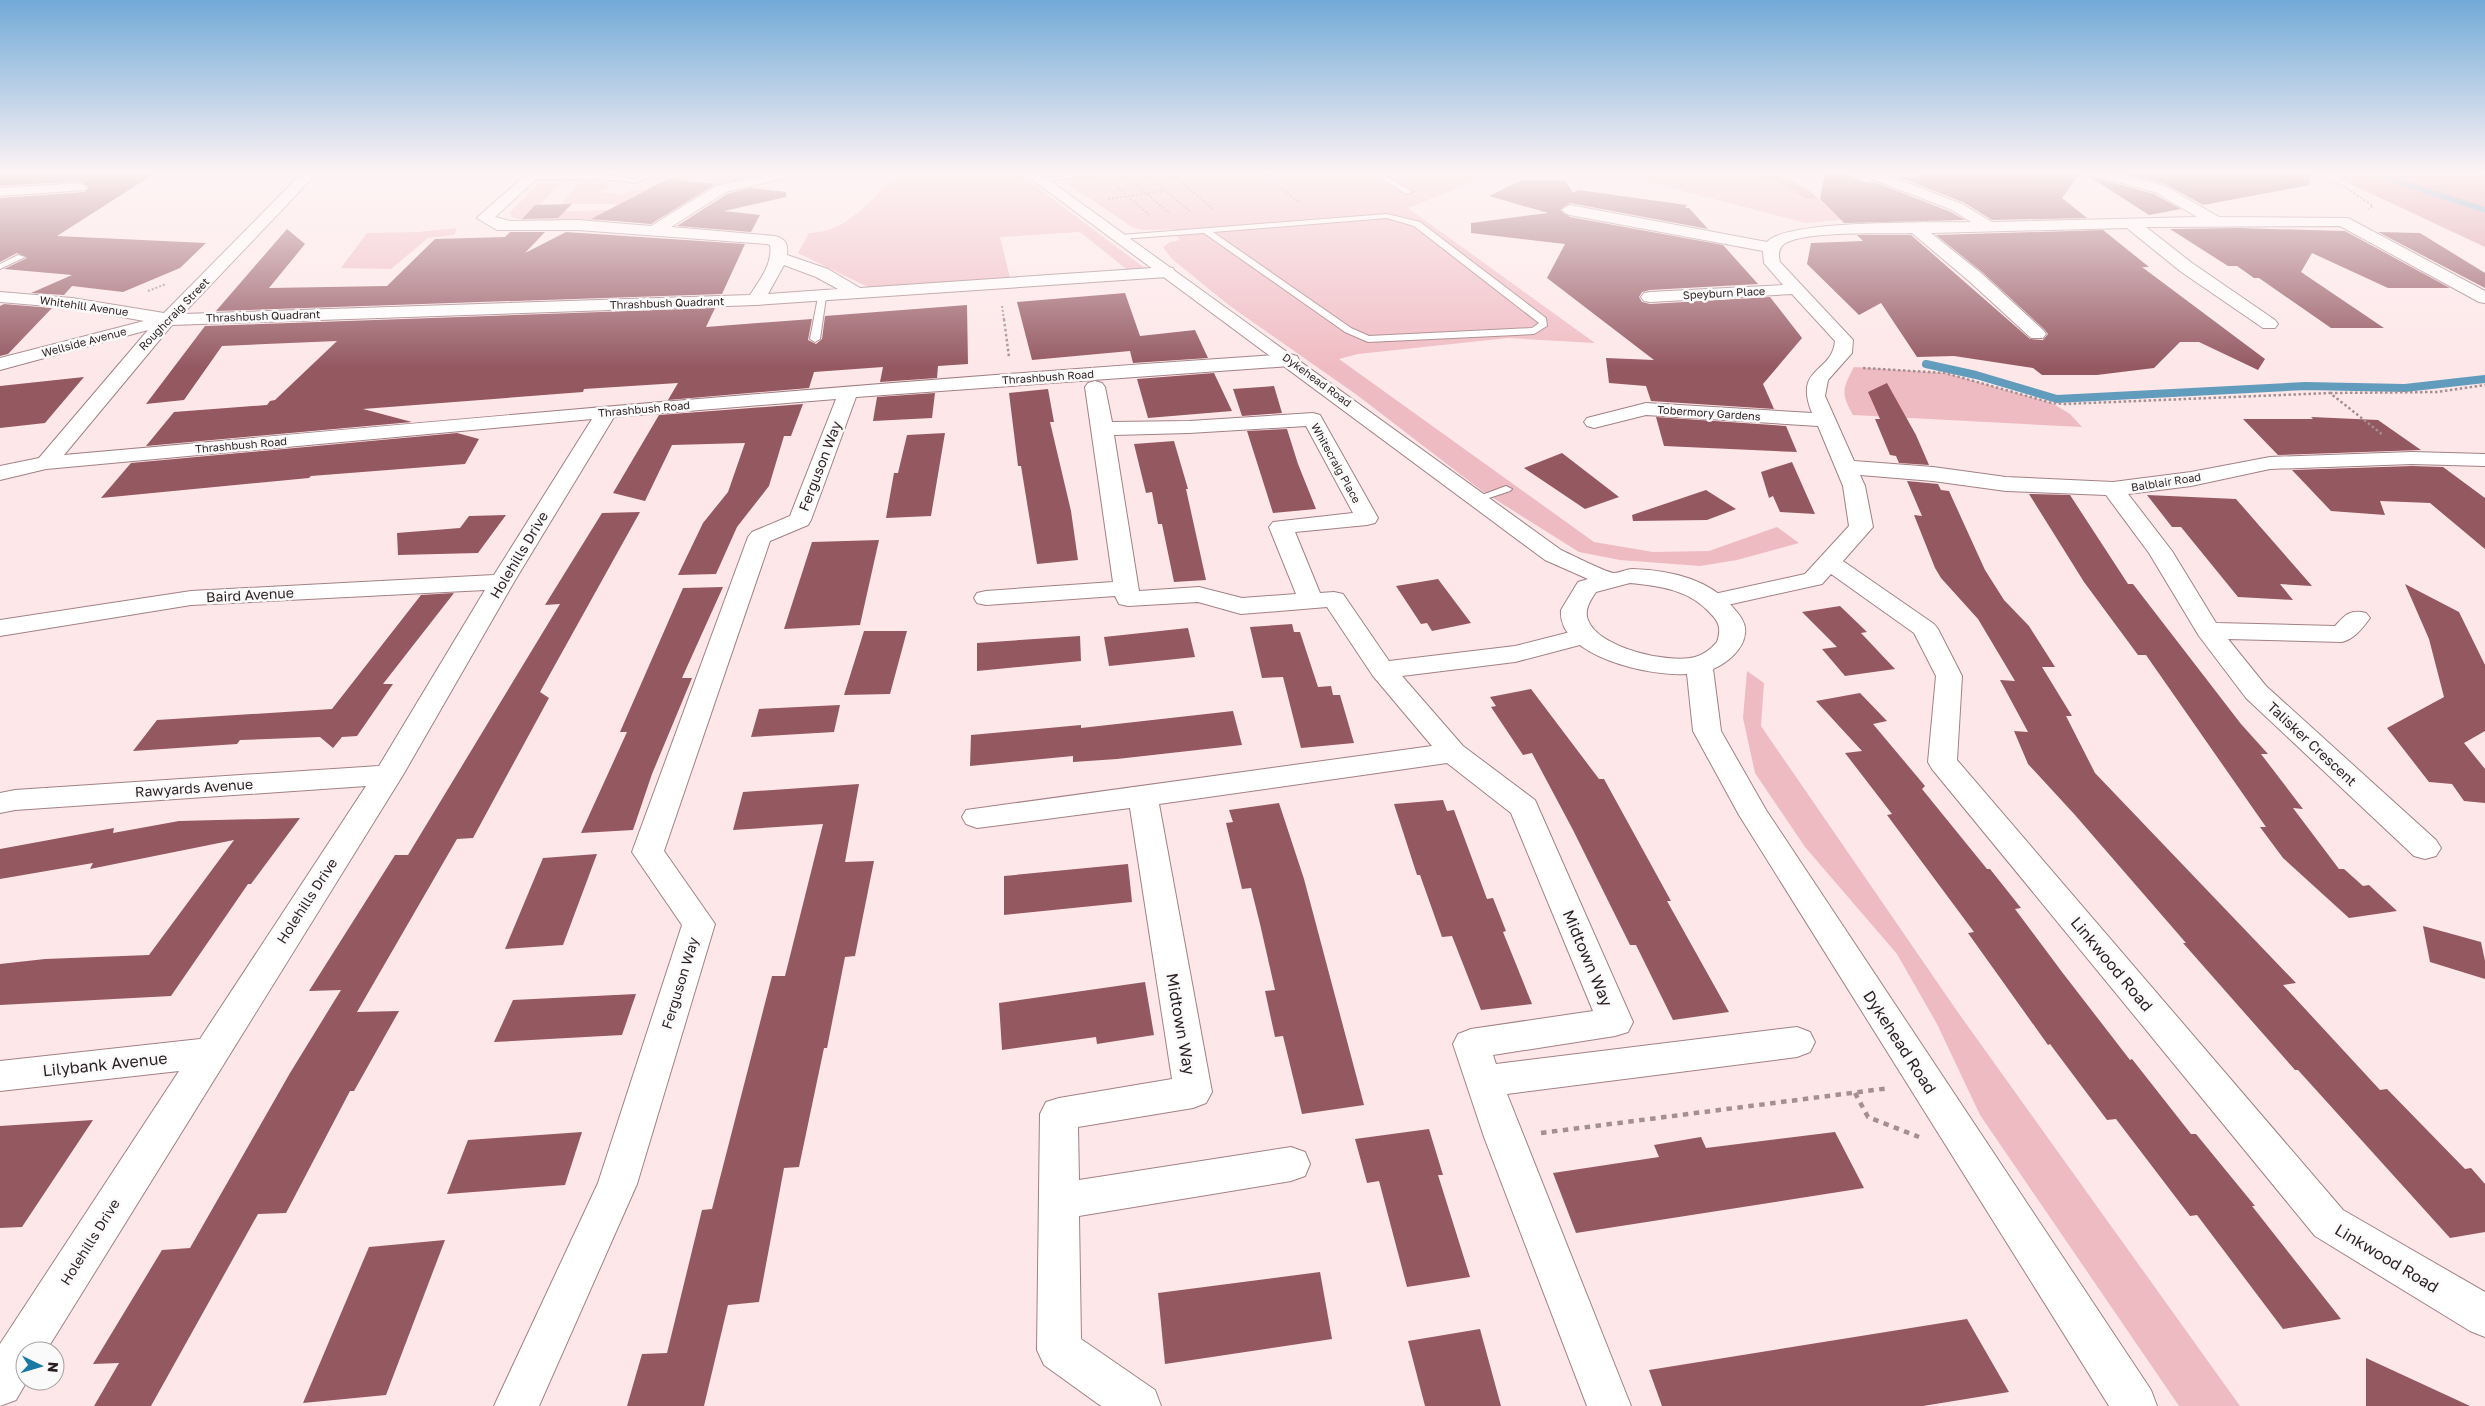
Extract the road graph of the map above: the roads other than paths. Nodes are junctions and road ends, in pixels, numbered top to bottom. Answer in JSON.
{"nodes":[{"id":1,"x":247,"y":238,"type":"edge"},
{"id":2,"x":752,"y":238,"type":"edge"},
{"id":3,"x":1122,"y":238,"type":"edge"},
{"id":4,"x":1214,"y":238,"type":"edge"},
{"id":5,"x":1435,"y":238,"type":"edge"},
{"id":6,"x":1717,"y":238,"type":"edge"},
{"id":7,"x":1785,"y":238,"type":"edge"},
{"id":8,"x":1927,"y":238,"type":"edge"},
{"id":9,"x":2149,"y":238,"type":"edge"},
{"id":10,"x":2373,"y":238,"type":"edge"},
{"id":11,"x":1772,"y":248,"type":"junction"},
{"id":12,"x":21,"y":257,"type":"dead end"},
{"id":13,"x":779,"y":258,"type":"junction"},
{"id":14,"x":0,"y":267,"type":"edge"},
{"id":15,"x":1167,"y":272,"type":"junction"},
{"id":16,"x":1798,"y":289,"type":"junction"},
{"id":17,"x":858,"y":294,"type":"junction"},
{"id":18,"x":0,"y":297,"type":"edge"},
{"id":19,"x":822,"y":297,"type":"junction"},
{"id":20,"x":1650,"y":297,"type":"dead end"},
{"id":21,"x":2485,"y":298,"type":"edge"},
{"id":22,"x":756,"y":300,"type":"junction"},
{"id":23,"x":167,"y":320,"type":"junction"},
{"id":24,"x":2269,"y":324,"type":"dead end"},
{"id":25,"x":2037,"y":334,"type":"dead end"},
{"id":26,"x":815,"y":339,"type":"dead end"},
{"id":27,"x":1290,"y":360,"type":"junction"},
{"id":28,"x":0,"y":364,"type":"edge"},
{"id":29,"x":1095,"y":387,"type":"dead end"},
{"id":30,"x":848,"y":392,"type":"junction"},
{"id":31,"x":607,"y":412,"type":"junction"},
{"id":32,"x":1825,"y":420,"type":"junction"},
{"id":33,"x":1594,"y":422,"type":"dead end"},
{"id":34,"x":1103,"y":429,"type":"junction"},
{"id":35,"x":2483,"y":462,"type":"edge"},
{"id":36,"x":46,"y":463,"type":"junction"},
{"id":37,"x":1847,"y":467,"type":"junction"},
{"id":38,"x":0,"y":473,"type":"edge"},
{"id":39,"x":1506,"y":489,"type":"dead end"},
{"id":40,"x":2113,"y":489,"type":"junction"},
{"id":41,"x":1477,"y":498,"type":"junction"},
{"id":42,"x":1829,"y":562,"type":"junction"},
{"id":43,"x":1610,"y":580,"type":"junction"},
{"id":44,"x":502,"y":582,"type":"junction"},
{"id":45,"x":1126,"y":588,"type":"junction"},
{"id":46,"x":986,"y":598,"type":"dead end"},
{"id":47,"x":1311,"y":601,"type":"junction"},
{"id":48,"x":1714,"y":601,"type":"junction"},
{"id":49,"x":2357,"y":618,"type":"dead end"},
{"id":50,"x":0,"y":628,"type":"edge"},
{"id":51,"x":2208,"y":631,"type":"junction"},
{"id":52,"x":1586,"y":636,"type":"junction"},
{"id":53,"x":1699,"y":665,"type":"junction"},
{"id":54,"x":1382,"y":670,"type":"junction"},
{"id":55,"x":1453,"y":753,"type":"junction"},
{"id":56,"x":388,"y":775,"type":"junction"},
{"id":57,"x":1143,"y":796,"type":"junction"},
{"id":58,"x":0,"y":803,"type":"edge"},
{"id":59,"x":977,"y":817,"type":"dead end"},
{"id":60,"x":2425,"y":848,"type":"dead end"},
{"id":61,"x":1797,"y":1042,"type":"dead end"},
{"id":62,"x":210,"y":1053,"type":"junction"},
{"id":63,"x":0,"y":1076,"type":"edge"},
{"id":64,"x":1484,"y":1081,"type":"junction"},
{"id":65,"x":1291,"y":1164,"type":"dead end"},
{"id":66,"x":1058,"y":1201,"type":"junction"},
{"id":67,"x":2485,"y":1316,"type":"edge"},
{"id":68,"x":0,"y":1384,"type":"edge"},
{"id":69,"x":516,"y":1406,"type":"edge"},
{"id":70,"x":1138,"y":1406,"type":"edge"},
{"id":71,"x":1609,"y":1406,"type":"edge"},
{"id":72,"x":2135,"y":1406,"type":"edge"}],
"edges":[{"from":1,"to":23,"type":"street","name":"Roughcraig Street"},
{"from":2,"to":13,"type":"street"},
{"from":3,"to":15,"type":"street","name":"Dykehead Road"},
{"from":4,"to":5,"type":"lane"},
{"from":6,"to":11,"type":"street"},
{"from":7,"to":11,"type":"street"},
{"from":8,"to":25,"type":"street"},
{"from":9,"to":24,"type":"street"},
{"from":10,"to":21,"type":"street"},
{"from":11,"to":16,"type":"street"},
{"from":12,"to":14,"type":"lane"},
{"from":13,"to":17,"type":"street"},
{"from":13,"to":22,"type":"street"},
{"from":15,"to":17,"type":"street","name":"Thrashbush Quadrant"},
{"from":15,"to":27,"type":"street","name":"Dykehead Road"},
{"from":16,"to":20,"type":"street","name":"Speyburn Place"},
{"from":16,"to":32,"type":"street"},
{"from":17,"to":19,"type":"street","name":"Thrashbush Quadrant"},
{"from":18,"to":23,"type":"street","name":"Whitehill Avenue"},
{"from":19,"to":22,"type":"street","name":"Thrashbush Quadrant"},
{"from":19,"to":26,"type":"lane"},
{"from":22,"to":23,"type":"street","name":"Thrashbush Quadrant"},
{"from":23,"to":28,"type":"street","name":"Wellside Avenue"},
{"from":23,"to":36,"type":"street","name":"Roughcraig Street"},
{"from":27,"to":30,"type":"street","name":"Thrashbush Road"},
{"from":27,"to":41,"type":"street","name":"Dykehead Road"},
{"from":29,"to":34,"type":"street"},
{"from":30,"to":31,"type":"street","name":"Thrashbush Road"},
{"from":30,"to":69,"type":"street","name":"Ferguson Way"},
{"from":31,"to":36,"type":"street","name":"Thrashbush Road"},
{"from":31,"to":44,"type":"street","name":"Holehills Drive"},
{"from":32,"to":33,"type":"street","name":"Tobermory Gardens"},
{"from":32,"to":37,"type":"street"},
{"from":34,"to":45,"type":"street"},
{"from":34,"to":47,"type":"street","name":"Whitecraig Place"},
{"from":35,"to":40,"type":"street","name":"Balblair Road"},
{"from":36,"to":38,"type":"street","name":"Thrashbush Road"},
{"from":37,"to":40,"type":"street","name":"Balblair Road"},
{"from":37,"to":42,"type":"street"},
{"from":39,"to":41,"type":"lane"},
{"from":40,"to":51,"type":"street","name":"Talisker Crescent"},
{"from":41,"to":43,"type":"street","name":"Dykehead Road"},
{"from":42,"to":48,"type":"street"},
{"from":42,"to":67,"type":"street","name":"Linkwood Road"},
{"from":43,"to":48,"type":"street"},
{"from":43,"to":52,"type":"street"},
{"from":44,"to":50,"type":"street","name":"Baird Avenue"},
{"from":44,"to":56,"type":"street","name":"Holehills Drive"},
{"from":45,"to":46,"type":"street"},
{"from":45,"to":47,"type":"street"},
{"from":47,"to":54,"type":"street"},
{"from":48,"to":53,"type":"street"},
{"from":49,"to":51,"type":"street"},
{"from":51,"to":60,"type":"street","name":"Talisker Crescent"},
{"from":52,"to":53,"type":"street"},
{"from":52,"to":54,"type":"street"},
{"from":53,"to":72,"type":"street","name":"Dykehead Road"},
{"from":54,"to":55,"type":"street","name":"Midtown Way"},
{"from":55,"to":57,"type":"street"},
{"from":55,"to":64,"type":"street","name":"Midtown Way"},
{"from":56,"to":58,"type":"street","name":"Rawyards Avenue"},
{"from":56,"to":62,"type":"street","name":"Holehills Drive"},
{"from":57,"to":59,"type":"street"},
{"from":57,"to":66,"type":"street","name":"Midtown Way"},
{"from":61,"to":64,"type":"street"},
{"from":62,"to":63,"type":"street","name":"Lilybank Avenue"},
{"from":62,"to":68,"type":"street","name":"Holehills Drive"},
{"from":64,"to":71,"type":"street","name":"Midtown Way"},
{"from":65,"to":66,"type":"street"},
{"from":66,"to":70,"type":"street","name":"Midtown Way"}]}
